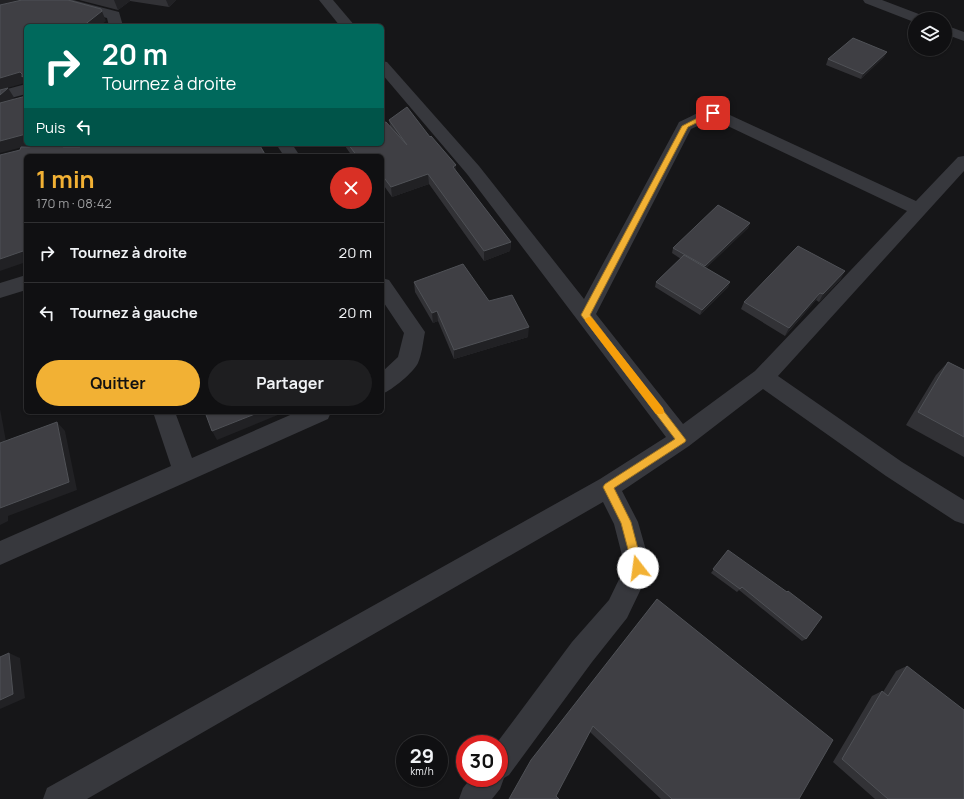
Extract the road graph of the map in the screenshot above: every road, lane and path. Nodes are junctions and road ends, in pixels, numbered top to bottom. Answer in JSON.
{"nodes":[{"id":1,"x":57,"y":0,"type":"edge"},
{"id":2,"x":326,"y":0,"type":"edge"},
{"id":3,"x":870,"y":0,"type":"edge"},
{"id":4,"x":908,"y":15,"type":"edge"},
{"id":5,"x":116,"y":24,"type":"edge"},
{"id":6,"x":346,"y":24,"type":"edge"},
{"id":7,"x":952,"y":32,"type":"edge"},
{"id":8,"x":964,"y":36,"type":"edge"},
{"id":9,"x":384,"y":67,"type":"edge"},
{"id":10,"x":24,"y":90,"type":"edge"},
{"id":11,"x":0,"y":96,"type":"edge"},
{"id":12,"x":964,"y":161,"type":"edge"},
{"id":13,"x":918,"y":209,"type":"junction"},
{"id":14,"x":24,"y":283,"type":"edge"},
{"id":15,"x":384,"y":288,"type":"edge"},
{"id":16,"x":0,"y":291,"type":"edge"},
{"id":17,"x":585,"y":315,"type":"junction"},
{"id":18,"x":763,"y":377,"type":"junction"},
{"id":19,"x":384,"y":382,"type":"edge"},
{"id":20,"x":165,"y":414,"type":"edge"},
{"id":21,"x":315,"y":414,"type":"edge"},
{"id":22,"x":681,"y":440,"type":"junction"},
{"id":23,"x":184,"y":472,"type":"junction"},
{"id":24,"x":608,"y":487,"type":"junction"},
{"id":25,"x":964,"y":513,"type":"edge"},
{"id":26,"x":0,"y":553,"type":"edge"},
{"id":27,"x":508,"y":753,"type":"edge"},
{"id":28,"x":483,"y":787,"type":"edge"},
{"id":29,"x":58,"y":799,"type":"edge"},
{"id":30,"x":474,"y":799,"type":"edge"}],
"edges":[{"from":1,"to":5,"type":"street"},
{"from":2,"to":6,"type":"street"},
{"from":3,"to":4,"type":"street"},
{"from":7,"to":8,"type":"street"},
{"from":9,"to":17,"type":"street"},
{"from":10,"to":11,"type":"street"},
{"from":12,"to":13,"type":"street"},
{"from":13,"to":17,"type":"street"},
{"from":13,"to":18,"type":"street"},
{"from":14,"to":16,"type":"street"},
{"from":15,"to":19,"type":"street"},
{"from":17,"to":22,"type":"street"},
{"from":18,"to":22,"type":"street"},
{"from":18,"to":25,"type":"street"},
{"from":20,"to":23,"type":"street"},
{"from":21,"to":23,"type":"street"},
{"from":22,"to":24,"type":"street"},
{"from":23,"to":26,"type":"street"},
{"from":24,"to":27,"type":"street"},
{"from":24,"to":29,"type":"street"},
{"from":28,"to":30,"type":"street"}]}
